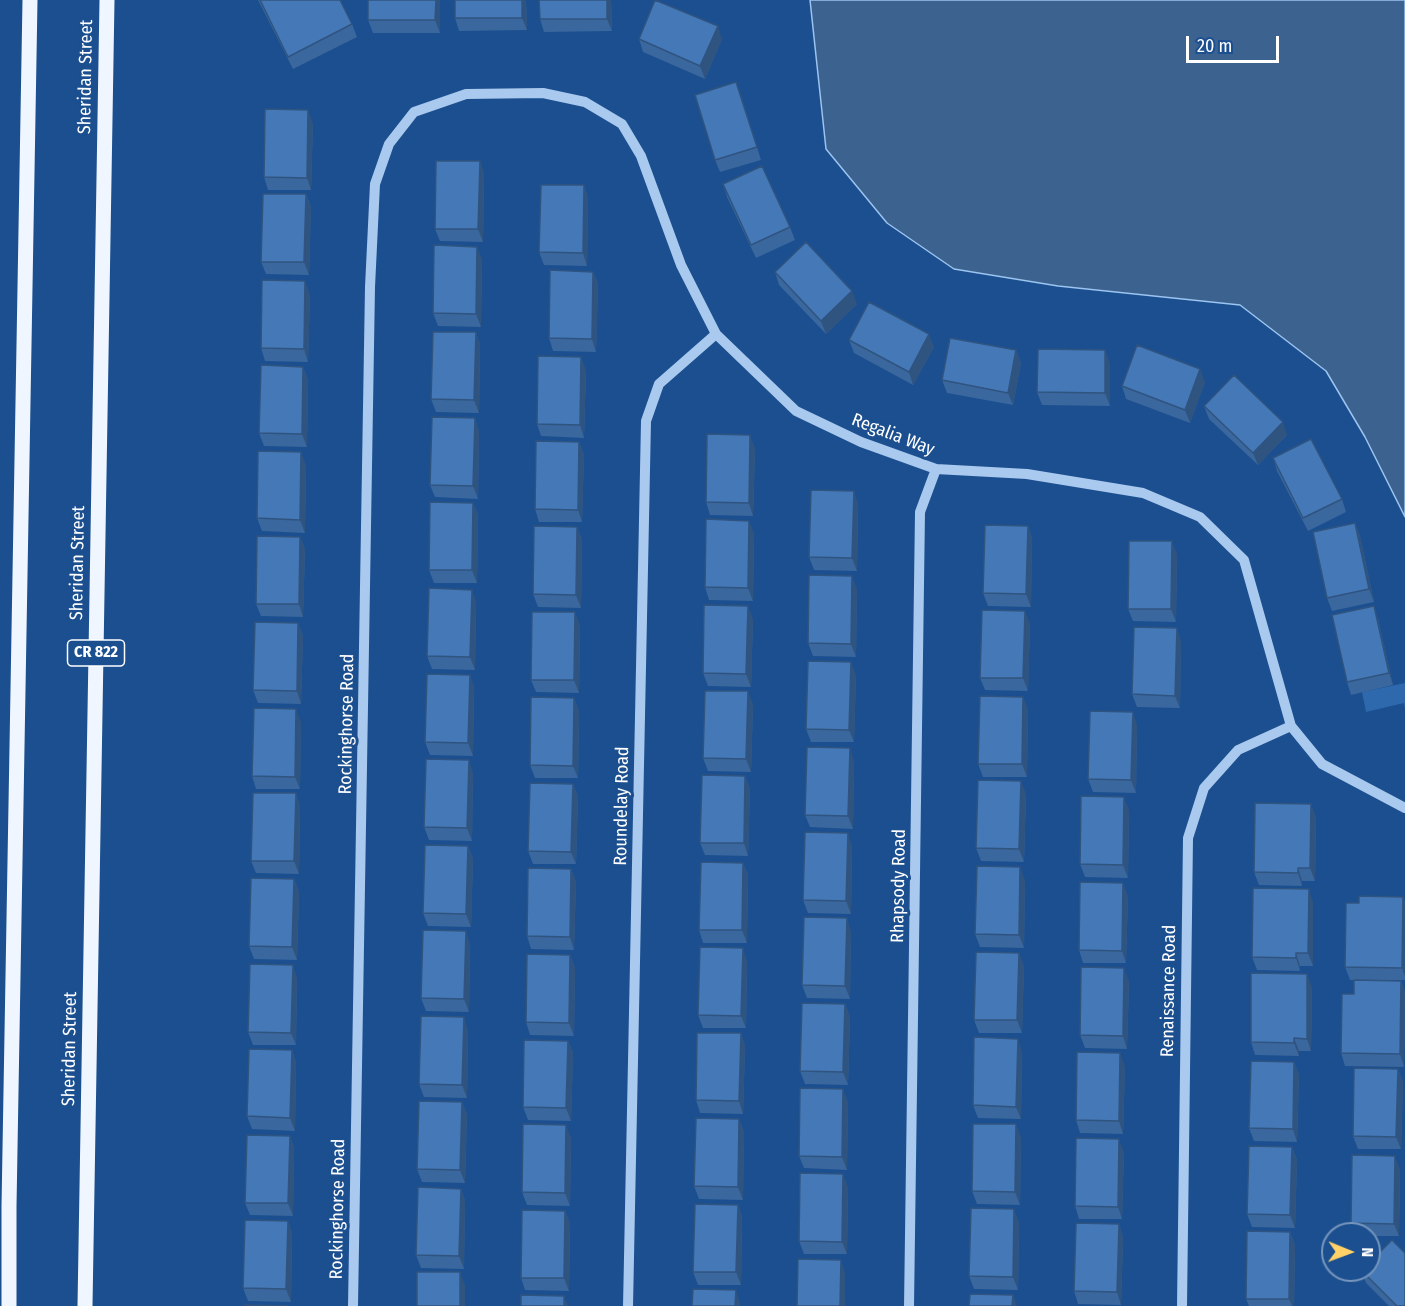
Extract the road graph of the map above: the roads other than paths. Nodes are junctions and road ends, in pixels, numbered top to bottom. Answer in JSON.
{"nodes":[{"id":1,"x":30,"y":0,"type":"edge"},
{"id":2,"x":107,"y":0,"type":"edge"},
{"id":3,"x":389,"y":144,"type":"joint"},
{"id":4,"x":716,"y":334,"type":"junction"},
{"id":5,"x":936,"y":469,"type":"junction"},
{"id":6,"x":1291,"y":726,"type":"junction"},
{"id":7,"x":1405,"y":808,"type":"edge"},
{"id":8,"x":9,"y":1306,"type":"edge"},
{"id":9,"x":85,"y":1306,"type":"edge"},
{"id":10,"x":353,"y":1306,"type":"edge"},
{"id":11,"x":628,"y":1306,"type":"edge"},
{"id":12,"x":909,"y":1306,"type":"edge"},
{"id":13,"x":1182,"y":1306,"type":"edge"}],
"edges":[{"from":1,"to":8,"type":"main road"},
{"from":2,"to":9,"type":"main road","name":"Sheridan Street","number":"CR 822"},
{"from":3,"to":4,"type":"street","name":"Regalia Way"},
{"from":3,"to":10,"type":"street","name":"Rockinghorse Road"},
{"from":4,"to":5,"type":"street","name":"Regalia Way"},
{"from":4,"to":11,"type":"street","name":"Roundelay Road"},
{"from":5,"to":6,"type":"street","name":"Regalia Way"},
{"from":5,"to":12,"type":"street","name":"Rhapsody Road"},
{"from":6,"to":7,"type":"street","name":"Regalia Way"},
{"from":6,"to":13,"type":"street","name":"Renaissance Road"}]}
